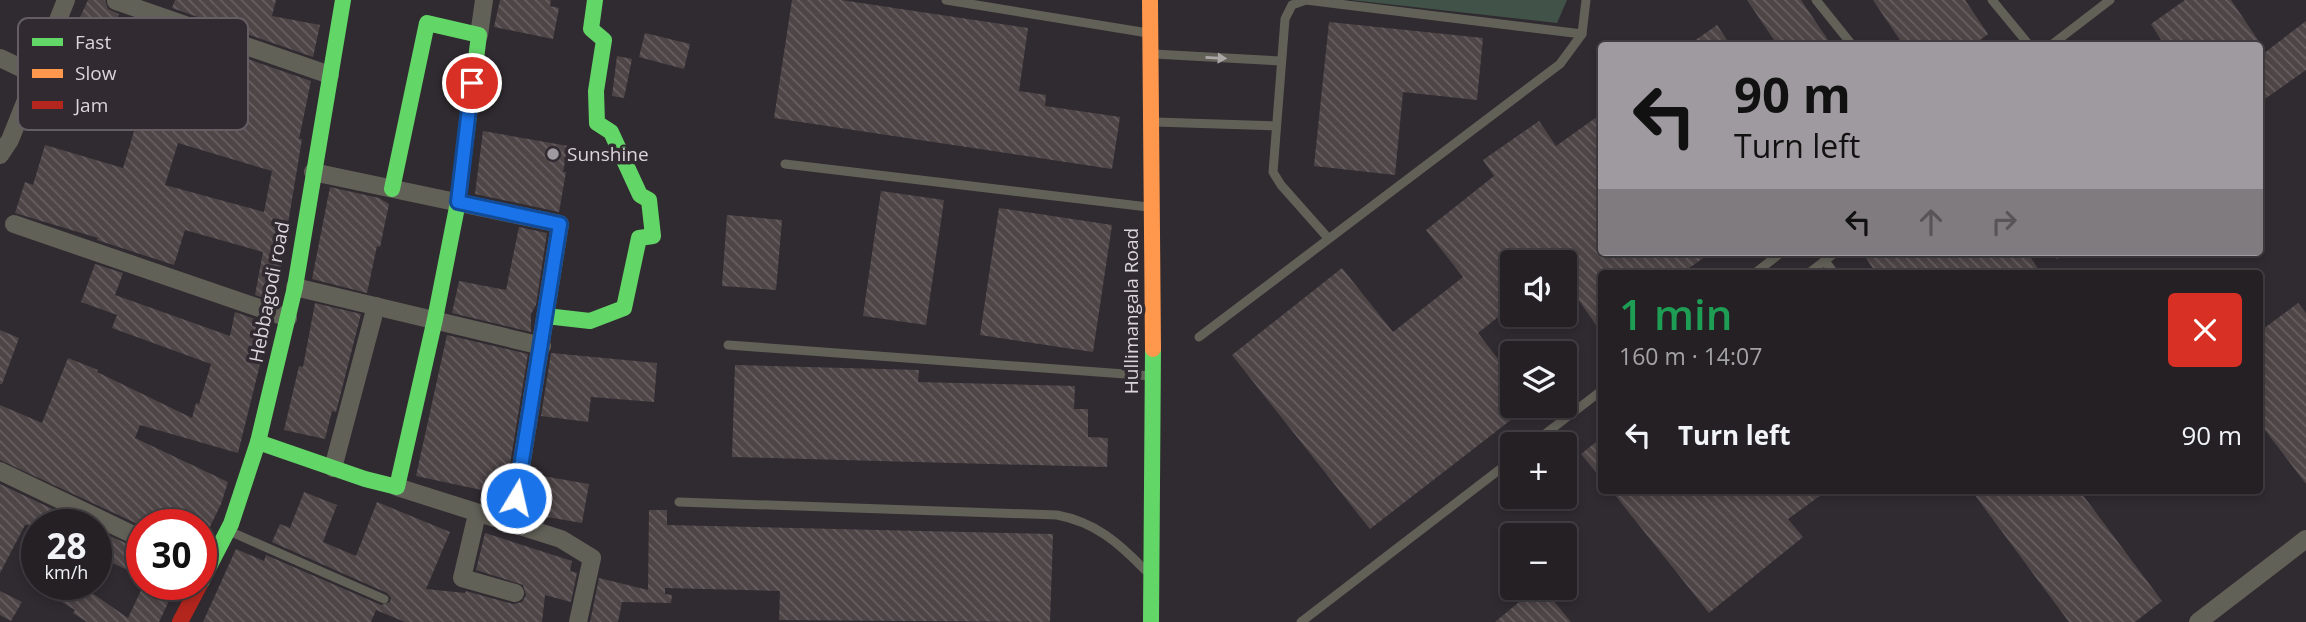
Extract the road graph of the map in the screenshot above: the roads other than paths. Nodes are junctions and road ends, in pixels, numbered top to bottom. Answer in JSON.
{"nodes":[{"id":1,"x":66,"y":0,"type":"edge"},
{"id":2,"x":343,"y":0,"type":"edge"},
{"id":3,"x":484,"y":0,"type":"edge"},
{"id":4,"x":595,"y":0,"type":"edge"},
{"id":5,"x":946,"y":0,"type":"edge"},
{"id":6,"x":1150,"y":0,"type":"edge"},
{"id":7,"x":1586,"y":0,"type":"edge"},
{"id":8,"x":1816,"y":0,"type":"edge"},
{"id":9,"x":1992,"y":0,"type":"edge"},
{"id":10,"x":2110,"y":0,"type":"edge"},
{"id":11,"x":116,"y":1,"type":"edge"},
{"id":12,"x":59,"y":18,"type":"edge"},
{"id":13,"x":165,"y":18,"type":"edge"},
{"id":14,"x":1150,"y":33,"type":"junction"},
{"id":15,"x":1582,"y":34,"type":"junction"},
{"id":16,"x":479,"y":35,"type":"junction"},
{"id":17,"x":1850,"y":42,"type":"edge"},
{"id":18,"x":2027,"y":42,"type":"edge"},
{"id":19,"x":2055,"y":42,"type":"edge"},
{"id":20,"x":248,"y":47,"type":"edge"},
{"id":21,"x":1150,"y":54,"type":"junction"},
{"id":22,"x":0,"y":58,"type":"edge"},
{"id":23,"x":1281,"y":61,"type":"junction"},
{"id":24,"x":18,"y":66,"type":"edge"},
{"id":25,"x":330,"y":75,"type":"junction"},
{"id":26,"x":18,"y":120,"type":"edge"},
{"id":27,"x":1151,"y":122,"type":"junction"},
{"id":28,"x":1276,"y":126,"type":"junction"},
{"id":29,"x":0,"y":155,"type":"edge"},
{"id":30,"x":785,"y":164,"type":"dead end"},
{"id":31,"x":313,"y":172,"type":"junction"},
{"id":32,"x":391,"y":189,"type":"junction"},
{"id":33,"x":458,"y":202,"type":"junction"},
{"id":34,"x":1152,"y":208,"type":"junction"},
{"id":35,"x":14,"y":224,"type":"dead end"},
{"id":36,"x":1328,"y":238,"type":"junction"},
{"id":37,"x":1777,"y":256,"type":"edge"},
{"id":38,"x":1831,"y":256,"type":"edge"},
{"id":39,"x":1825,"y":261,"type":"junction"},
{"id":40,"x":1759,"y":270,"type":"edge"},
{"id":41,"x":1814,"y":270,"type":"edge"},
{"id":42,"x":1832,"y":270,"type":"edge"},
{"id":43,"x":295,"y":287,"type":"junction"},
{"id":44,"x":376,"y":306,"type":"junction"},
{"id":45,"x":546,"y":316,"type":"junction"},
{"id":46,"x":288,"y":318,"type":"junction"},
{"id":47,"x":435,"y":318,"type":"junction"},
{"id":48,"x":1199,"y":337,"type":"dead end"},
{"id":49,"x":728,"y":345,"type":"dead end"},
{"id":50,"x":541,"y":346,"type":"junction"},
{"id":51,"x":1153,"y":376,"type":"junction"},
{"id":52,"x":1598,"y":393,"type":"edge"},
{"id":53,"x":1548,"y":432,"type":"edge"},
{"id":54,"x":258,"y":442,"type":"junction"},
{"id":55,"x":333,"y":468,"type":"junction"},
{"id":56,"x":1500,"y":469,"type":"edge"},
{"id":57,"x":0,"y":471,"type":"edge"},
{"id":58,"x":397,"y":488,"type":"junction"},
{"id":59,"x":679,"y":502,"type":"dead end"},
{"id":60,"x":477,"y":514,"type":"junction"},
{"id":61,"x":512,"y":523,"type":"junction"},
{"id":62,"x":228,"y":530,"type":"junction"},
{"id":63,"x":126,"y":531,"type":"edge"},
{"id":64,"x":2306,"y":539,"type":"edge"},
{"id":65,"x":217,"y":549,"type":"edge"},
{"id":66,"x":1152,"y":576,"type":"junction"},
{"id":67,"x":515,"y":593,"type":"dead end"},
{"id":68,"x":384,"y":598,"type":"dead end"},
{"id":69,"x":191,"y":600,"type":"edge"},
{"id":70,"x":180,"y":622,"type":"edge"},
{"id":71,"x":578,"y":622,"type":"edge"},
{"id":72,"x":1151,"y":622,"type":"edge"},
{"id":73,"x":1301,"y":622,"type":"edge"},
{"id":74,"x":2198,"y":622,"type":"edge"}],
"edges":[{"from":1,"to":12,"type":"street"},
{"from":2,"to":25,"type":"street","name":"Hebbagodi road"},
{"from":3,"to":16,"type":"street"},
{"from":4,"to":45,"type":"street"},
{"from":5,"to":14,"type":"lane"},
{"from":6,"to":14,"type":"street","name":"Hullimangala Road"},
{"from":7,"to":15,"type":"lane"},
{"from":8,"to":17,"type":"lane"},
{"from":9,"to":18,"type":"lane"},
{"from":10,"to":19,"type":"lane"},
{"from":11,"to":13,"type":"street"},
{"from":14,"to":21,"type":"street","name":"Hullimangala Road"},
{"from":15,"to":23,"type":"lane"},
{"from":15,"to":36,"type":"lane"},
{"from":16,"to":32,"type":"street"},
{"from":16,"to":33,"type":"street"},
{"from":20,"to":25,"type":"street"},
{"from":21,"to":23,"type":"lane","one_way":true},
{"from":21,"to":27,"type":"street","name":"Hullimangala Road"},
{"from":22,"to":24,"type":"street"},
{"from":23,"to":28,"type":"lane"},
{"from":25,"to":31,"type":"street","name":"Hebbagodi road"},
{"from":26,"to":29,"type":"street"},
{"from":27,"to":28,"type":"lane"},
{"from":27,"to":34,"type":"street","name":"Hullimangala Road"},
{"from":28,"to":36,"type":"lane"},
{"from":30,"to":34,"type":"lane"},
{"from":31,"to":32,"type":"street"},
{"from":31,"to":43,"type":"street","name":"Hebbagodi road"},
{"from":32,"to":33,"type":"street"},
{"from":33,"to":45,"type":"street"},
{"from":33,"to":47,"type":"street"},
{"from":34,"to":51,"type":"street","name":"Hullimangala Road"},
{"from":35,"to":46,"type":"street"},
{"from":36,"to":48,"type":"lane"},
{"from":37,"to":40,"type":"lane"},
{"from":38,"to":39,"type":"lane"},
{"from":39,"to":41,"type":"lane"},
{"from":39,"to":42,"type":"lane"},
{"from":43,"to":44,"type":"street"},
{"from":43,"to":46,"type":"street","name":"Hebbagodi road"},
{"from":44,"to":47,"type":"street"},
{"from":44,"to":55,"type":"street"},
{"from":45,"to":50,"type":"street"},
{"from":46,"to":54,"type":"street","name":"Hebbagodi road"},
{"from":47,"to":50,"type":"street"},
{"from":47,"to":58,"type":"street"},
{"from":49,"to":51,"type":"lane"},
{"from":50,"to":61,"type":"street"},
{"from":51,"to":66,"type":"street","name":"Hullimangala Road"},
{"from":52,"to":53,"type":"lane"},
{"from":54,"to":55,"type":"street"},
{"from":54,"to":62,"type":"street","name":"Hebbagodi road"},
{"from":55,"to":58,"type":"street"},
{"from":56,"to":73,"type":"lane"},
{"from":57,"to":63,"type":"street"},
{"from":58,"to":60,"type":"street"},
{"from":59,"to":66,"type":"lane"},
{"from":60,"to":61,"type":"street"},
{"from":60,"to":67,"type":"street"},
{"from":61,"to":71,"type":"street"},
{"from":62,"to":65,"type":"street","name":"Hebbagodi road"},
{"from":62,"to":68,"type":"lane"},
{"from":64,"to":74,"type":"street"},
{"from":66,"to":72,"type":"street","name":"Hullimangala Road"},
{"from":69,"to":70,"type":"street","name":"Hebbagodi road"}]}
